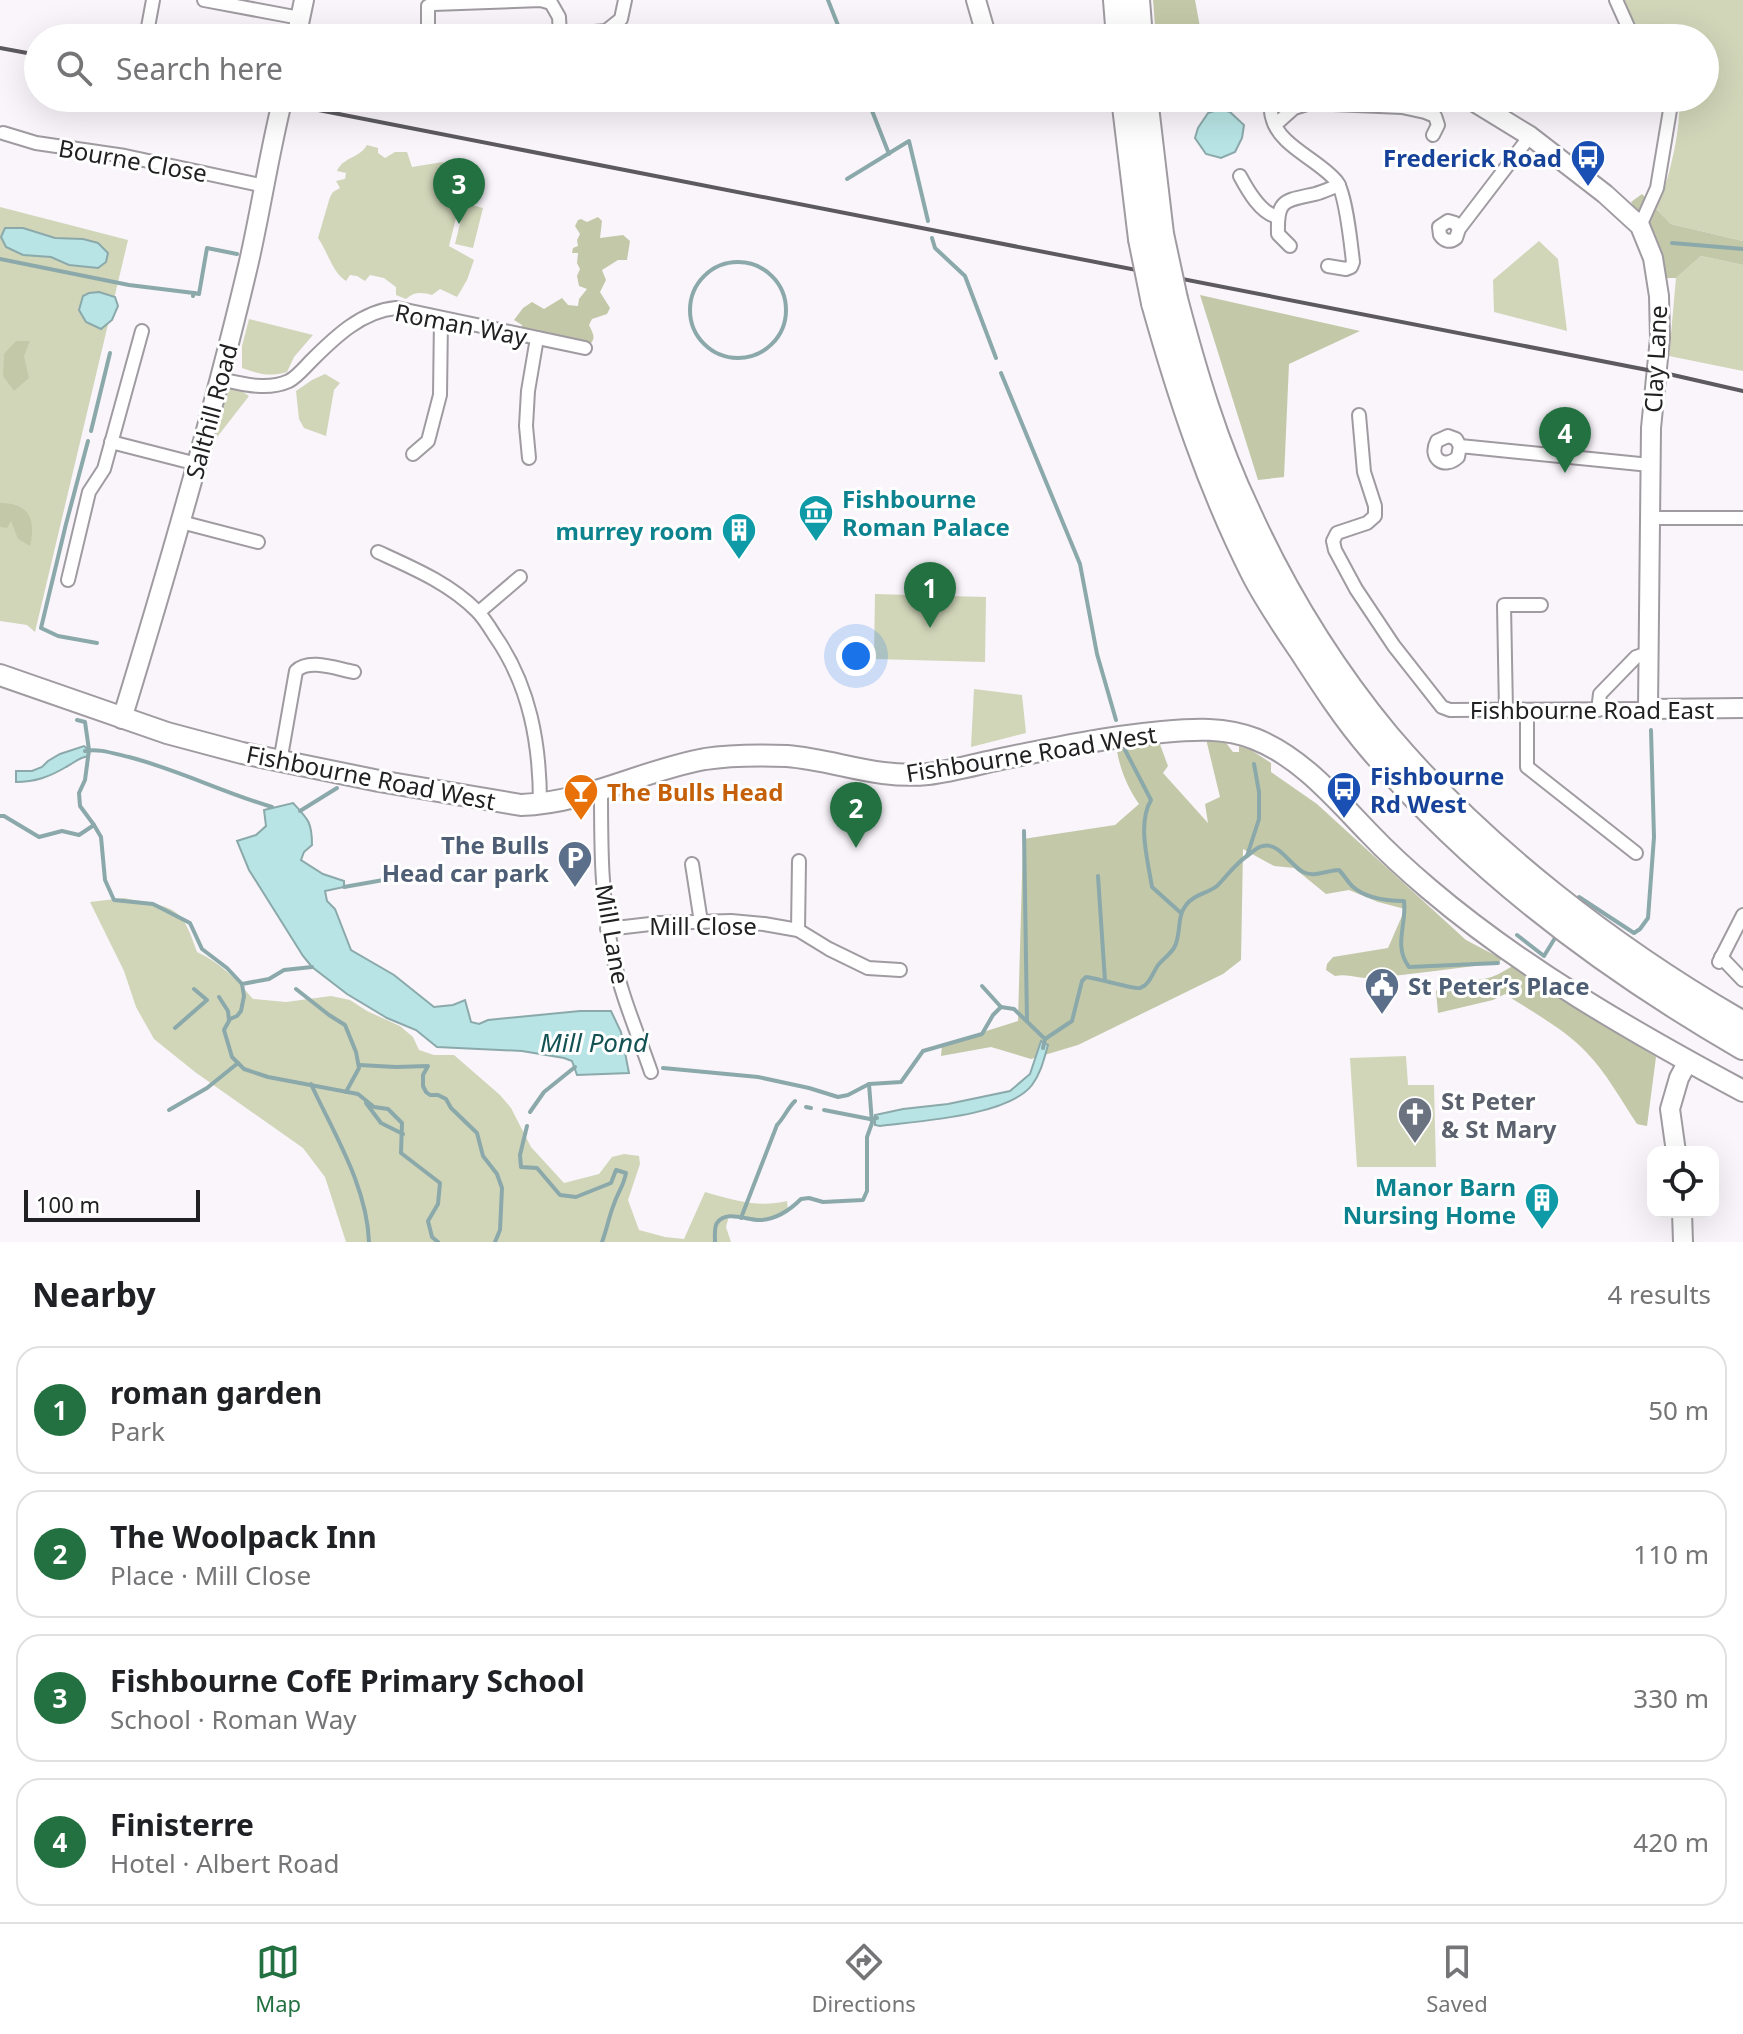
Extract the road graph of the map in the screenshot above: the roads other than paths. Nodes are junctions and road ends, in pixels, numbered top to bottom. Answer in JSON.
{"nodes":[{"id":1,"x":153,"y":0,"type":"edge"},
{"id":2,"x":204,"y":0,"type":"edge"},
{"id":3,"x":625,"y":0,"type":"edge"},
{"id":4,"x":976,"y":0,"type":"edge"},
{"id":5,"x":1116,"y":0,"type":"edge"},
{"id":6,"x":1137,"y":0,"type":"edge"},
{"id":7,"x":1616,"y":0,"type":"edge"},
{"id":8,"x":302,"y":9,"type":"edge"},
{"id":9,"x":149,"y":24,"type":"edge"},
{"id":10,"x":428,"y":24,"type":"edge"},
{"id":11,"x":559,"y":24,"type":"edge"},
{"id":12,"x":615,"y":24,"type":"edge"},
{"id":13,"x":983,"y":24,"type":"edge"},
{"id":14,"x":1118,"y":24,"type":"edge"},
{"id":15,"x":1139,"y":24,"type":"edge"},
{"id":16,"x":1627,"y":24,"type":"edge"},
{"id":17,"x":280,"y":112,"type":"edge"},
{"id":18,"x":1136,"y":112,"type":"edge"},
{"id":19,"x":1271,"y":112,"type":"edge"},
{"id":20,"x":1290,"y":112,"type":"edge"},
{"id":21,"x":1425,"y":112,"type":"edge"},
{"id":22,"x":1491,"y":112,"type":"edge"},
{"id":23,"x":1670,"y":112,"type":"edge"},
{"id":24,"x":1275,"y":125,"type":"junction"},
{"id":25,"x":3,"y":133,"type":"dead end"},
{"id":26,"x":1433,"y":135,"type":"dead end"},
{"id":27,"x":1530,"y":136,"type":"junction"},
{"id":28,"x":1240,"y":176,"type":"dead end"},
{"id":29,"x":1339,"y":185,"type":"junction"},
{"id":30,"x":265,"y":186,"type":"junction"},
{"id":31,"x":1278,"y":217,"type":"junction"},
{"id":32,"x":1640,"y":226,"type":"junction"},
{"id":33,"x":1459,"y":229,"type":"dead end"},
{"id":34,"x":1290,"y":246,"type":"dead end"},
{"id":35,"x":1328,"y":266,"type":"dead end"},
{"id":36,"x":1164,"y":301,"type":"junction"},
{"id":37,"x":441,"y":318,"type":"junction"},
{"id":38,"x":142,"y":331,"type":"dead end"},
{"id":39,"x":537,"y":338,"type":"junction"},
{"id":40,"x":585,"y":348,"type":"dead end"},
{"id":41,"x":220,"y":379,"type":"junction"},
{"id":42,"x":1359,"y":415,"type":"dead end"},
{"id":43,"x":111,"y":442,"type":"junction"},
{"id":44,"x":1460,"y":446,"type":"dead end"},
{"id":45,"x":413,"y":454,"type":"dead end"},
{"id":46,"x":529,"y":458,"type":"dead end"},
{"id":47,"x":197,"y":464,"type":"junction"},
{"id":48,"x":1650,"y":465,"type":"junction"},
{"id":49,"x":1650,"y":518,"type":"junction"},
{"id":50,"x":1743,"y":518,"type":"edge"},
{"id":51,"x":181,"y":522,"type":"junction"},
{"id":52,"x":258,"y":542,"type":"dead end"},
{"id":53,"x":378,"y":552,"type":"dead end"},
{"id":54,"x":71,"y":563,"type":"junction"},
{"id":55,"x":87,"y":566,"type":"dead end"},
{"id":56,"x":520,"y":577,"type":"dead end"},
{"id":57,"x":68,"y":580,"type":"dead end"},
{"id":58,"x":1541,"y":605,"type":"dead end"},
{"id":59,"x":479,"y":612,"type":"junction"},
{"id":60,"x":1648,"y":653,"type":"junction"},
{"id":61,"x":354,"y":672,"type":"dead end"},
{"id":62,"x":0,"y":675,"type":"edge"},
{"id":63,"x":1743,"y":708,"type":"edge"},
{"id":64,"x":1648,"y":709,"type":"junction"},
{"id":65,"x":1527,"y":710,"type":"junction"},
{"id":66,"x":1598,"y":710,"type":"junction"},
{"id":67,"x":1506,"y":711,"type":"junction"},
{"id":68,"x":122,"y":719,"type":"junction"},
{"id":69,"x":280,"y":762,"type":"junction"},
{"id":70,"x":601,"y":790,"type":"junction"},
{"id":71,"x":540,"y":804,"type":"junction"},
{"id":72,"x":1636,"y":853,"type":"dead end"},
{"id":73,"x":799,"y":861,"type":"dead end"},
{"id":74,"x":692,"y":864,"type":"dead end"},
{"id":75,"x":1743,"y":915,"type":"edge"},
{"id":76,"x":701,"y":922,"type":"junction"},
{"id":77,"x":607,"y":929,"type":"junction"},
{"id":78,"x":798,"y":930,"type":"junction"},
{"id":79,"x":900,"y":970,"type":"dead end"},
{"id":80,"x":1743,"y":980,"type":"edge"},
{"id":81,"x":1743,"y":1024,"type":"edge"},
{"id":82,"x":1743,"y":1047,"type":"edge"},
{"id":83,"x":1688,"y":1061,"type":"junction"},
{"id":84,"x":651,"y":1072,"type":"dead end"},
{"id":85,"x":1743,"y":1091,"type":"edge"},
{"id":86,"x":1675,"y":1146,"type":"edge"},
{"id":87,"x":1682,"y":1218,"type":"edge"},
{"id":88,"x":1683,"y":1242,"type":"edge"}],
"edges":[{"from":1,"to":9,"type":"street"},
{"from":2,"to":8,"type":"street"},
{"from":3,"to":12,"type":"street"},
{"from":4,"to":13,"type":"street"},
{"from":5,"to":14,"type":"highway"},
{"from":6,"to":15,"type":"highway"},
{"from":7,"to":16,"type":"street"},
{"from":10,"to":11,"type":"street"},
{"from":17,"to":30,"type":"street","name":"Salthill Road"},
{"from":18,"to":36,"type":"highway","bridge":true},
{"from":19,"to":24,"type":"street"},
{"from":20,"to":24,"type":"street"},
{"from":21,"to":26,"type":"street"},
{"from":22,"to":27,"type":"street","name":"Clay Lane"},
{"from":23,"to":32,"type":"street"},
{"from":24,"to":29,"type":"street"},
{"from":25,"to":30,"type":"street","name":"Bourne Close"},
{"from":27,"to":32,"type":"street","name":"Clay Lane"},
{"from":27,"to":33,"type":"street"},
{"from":28,"to":31,"type":"street"},
{"from":29,"to":31,"type":"street"},
{"from":29,"to":35,"type":"street"},
{"from":30,"to":41,"type":"street","name":"Salthill Road"},
{"from":31,"to":34,"type":"street"},
{"from":32,"to":48,"type":"street","name":"Clay Lane"},
{"from":36,"to":81,"type":"highway"},
{"from":36,"to":82,"type":"highway"},
{"from":37,"to":39,"type":"street","name":"Roman Way"},
{"from":37,"to":41,"type":"street","name":"Roman Way"},
{"from":37,"to":45,"type":"street"},
{"from":38,"to":43,"type":"street"},
{"from":39,"to":40,"type":"street","name":"Roman Way"},
{"from":39,"to":46,"type":"street"},
{"from":41,"to":47,"type":"street","name":"Salthill Road"},
{"from":42,"to":67,"type":"street","name":"Fishbourne Road East"},
{"from":43,"to":47,"type":"street"},
{"from":43,"to":54,"type":"street"},
{"from":44,"to":48,"type":"street"},
{"from":47,"to":51,"type":"street","name":"Salthill Road"},
{"from":48,"to":49,"type":"street","name":"Clay Lane"},
{"from":49,"to":50,"type":"street"},
{"from":49,"to":60,"type":"street","name":"Clay Lane"},
{"from":51,"to":52,"type":"street"},
{"from":51,"to":68,"type":"street","name":"Salthill Road"},
{"from":53,"to":59,"type":"street"},
{"from":54,"to":55,"type":"street"},
{"from":54,"to":57,"type":"street"},
{"from":56,"to":59,"type":"street"},
{"from":58,"to":67,"type":"street"},
{"from":59,"to":71,"type":"street"},
{"from":60,"to":64,"type":"street","name":"Clay Lane"},
{"from":60,"to":66,"type":"street"},
{"from":61,"to":69,"type":"street"},
{"from":62,"to":68,"type":"main road","name":"Fishbourne Road West"},
{"from":63,"to":64,"type":"street","name":"Fishbourne Road East"},
{"from":64,"to":66,"type":"street","name":"Fishbourne Road East"},
{"from":65,"to":66,"type":"street","name":"Fishbourne Road East"},
{"from":65,"to":67,"type":"street","name":"Fishbourne Road East"},
{"from":65,"to":72,"type":"street"},
{"from":68,"to":69,"type":"main road","name":"Fishbourne Road West"},
{"from":69,"to":71,"type":"main road","name":"Fishbourne Road West"},
{"from":70,"to":71,"type":"main road","name":"Fishbourne Road West"},
{"from":70,"to":77,"type":"street","name":"Mill Lane"},
{"from":70,"to":83,"type":"main road","name":"Fishbourne Road West"},
{"from":73,"to":78,"type":"street"},
{"from":74,"to":76,"type":"street"},
{"from":75,"to":80,"type":"street"},
{"from":76,"to":77,"type":"street","name":"Mill Close"},
{"from":76,"to":78,"type":"street","name":"Mill Close"},
{"from":77,"to":84,"type":"street","name":"Mill Lane"},
{"from":78,"to":79,"type":"street","name":"Mill Close"},
{"from":83,"to":85,"type":"main road","name":"Fishbourne Road West"},
{"from":83,"to":86,"type":"street"},
{"from":87,"to":88,"type":"street"}]}
